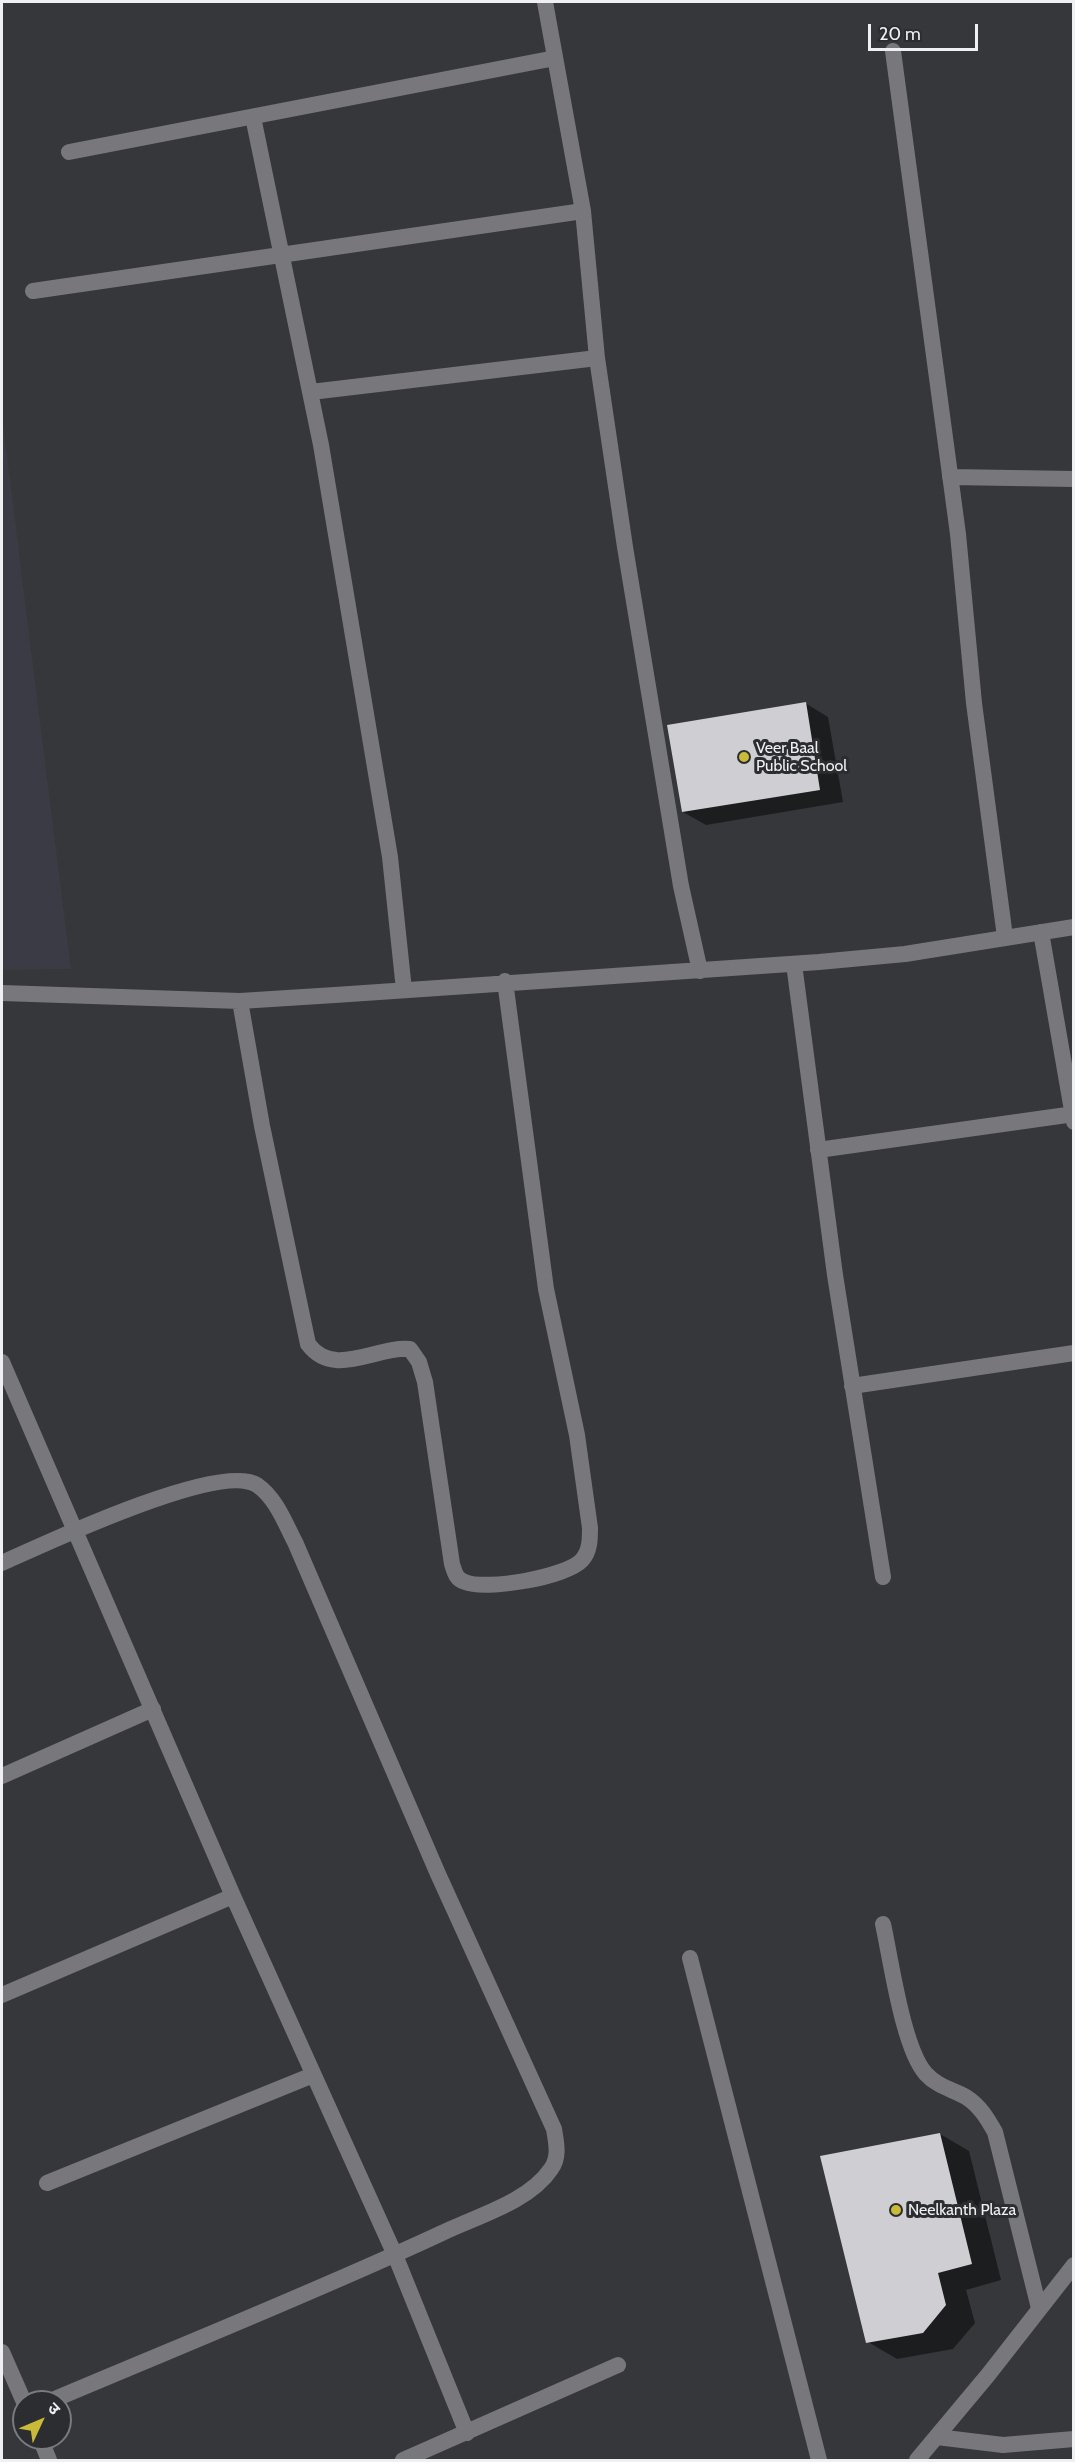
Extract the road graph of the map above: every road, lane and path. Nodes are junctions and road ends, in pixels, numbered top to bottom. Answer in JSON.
{"nodes":[{"id":1,"x":545,"y":2,"type":"edge"},
{"id":2,"x":893,"y":51,"type":"dead end"},
{"id":3,"x":555,"y":58,"type":"junction"},
{"id":4,"x":253,"y":117,"type":"junction"},
{"id":5,"x":69,"y":152,"type":"dead end"},
{"id":6,"x":583,"y":211,"type":"junction"},
{"id":7,"x":280,"y":255,"type":"junction"},
{"id":8,"x":33,"y":291,"type":"dead end"},
{"id":9,"x":597,"y":358,"type":"junction"},
{"id":10,"x":311,"y":392,"type":"junction"},
{"id":11,"x":950,"y":477,"type":"junction"},
{"id":12,"x":1074,"y":479,"type":"edge"},
{"id":13,"x":1074,"y":927,"type":"edge"},
{"id":14,"x":1041,"y":932,"type":"junction"},
{"id":15,"x":1005,"y":937,"type":"junction"},
{"id":16,"x":794,"y":964,"type":"junction"},
{"id":17,"x":700,"y":971,"type":"junction"},
{"id":18,"x":505,"y":981,"type":"junction"},
{"id":19,"x":404,"y":990,"type":"junction"},
{"id":20,"x":2,"y":993,"type":"edge"},
{"id":21,"x":240,"y":1001,"type":"junction"},
{"id":22,"x":1073,"y":1117,"type":"edge"},
{"id":23,"x":819,"y":1150,"type":"junction"},
{"id":24,"x":1074,"y":1353,"type":"edge"},
{"id":25,"x":2,"y":1362,"type":"edge"},
{"id":26,"x":852,"y":1386,"type":"junction"},
{"id":27,"x":73,"y":1530,"type":"junction"},
{"id":28,"x":2,"y":1563,"type":"edge"},
{"id":29,"x":883,"y":1577,"type":"dead end"},
{"id":30,"x":153,"y":1709,"type":"junction"},
{"id":31,"x":2,"y":1776,"type":"edge"},
{"id":32,"x":232,"y":1896,"type":"junction"},
{"id":33,"x":883,"y":1924,"type":"dead end"},
{"id":34,"x":690,"y":1958,"type":"dead end"},
{"id":35,"x":2,"y":1995,"type":"edge"},
{"id":36,"x":313,"y":2075,"type":"junction"},
{"id":37,"x":47,"y":2183,"type":"dead end"},
{"id":38,"x":395,"y":2255,"type":"junction"},
{"id":39,"x":1074,"y":2265,"type":"edge"},
{"id":40,"x":1039,"y":2308,"type":"junction"},
{"id":41,"x":2,"y":2352,"type":"edge"},
{"id":42,"x":618,"y":2365,"type":"dead end"},
{"id":43,"x":19,"y":2390,"type":"edge"},
{"id":44,"x":72,"y":2392,"type":"edge"},
{"id":45,"x":467,"y":2433,"type":"junction"},
{"id":46,"x":937,"y":2437,"type":"junction"},
{"id":47,"x":1074,"y":2439,"type":"edge"},
{"id":48,"x":403,"y":2460,"type":"edge"},
{"id":49,"x":819,"y":2460,"type":"edge"},
{"id":50,"x":917,"y":2460,"type":"edge"}],
"edges":[{"from":1,"to":3,"type":"street"},
{"from":2,"to":11,"type":"street"},
{"from":3,"to":4,"type":"street"},
{"from":3,"to":6,"type":"street"},
{"from":4,"to":5,"type":"street"},
{"from":4,"to":7,"type":"street"},
{"from":6,"to":7,"type":"street"},
{"from":6,"to":9,"type":"street"},
{"from":7,"to":8,"type":"street"},
{"from":7,"to":10,"type":"street"},
{"from":9,"to":10,"type":"street"},
{"from":9,"to":17,"type":"street"},
{"from":10,"to":19,"type":"street"},
{"from":11,"to":12,"type":"street"},
{"from":11,"to":15,"type":"street"},
{"from":13,"to":14,"type":"street"},
{"from":14,"to":15,"type":"street"},
{"from":14,"to":22,"type":"street"},
{"from":15,"to":16,"type":"street"},
{"from":16,"to":17,"type":"street"},
{"from":16,"to":23,"type":"street"},
{"from":17,"to":18,"type":"street"},
{"from":18,"to":19,"type":"street"},
{"from":18,"to":21,"type":"street"},
{"from":19,"to":21,"type":"street"},
{"from":20,"to":21,"type":"street"},
{"from":22,"to":23,"type":"street"},
{"from":23,"to":26,"type":"street"},
{"from":24,"to":26,"type":"street"},
{"from":25,"to":27,"type":"street"},
{"from":26,"to":29,"type":"street"},
{"from":27,"to":28,"type":"street"},
{"from":27,"to":30,"type":"street"},
{"from":27,"to":38,"type":"street"},
{"from":30,"to":31,"type":"street"},
{"from":30,"to":32,"type":"street"},
{"from":32,"to":35,"type":"street"},
{"from":32,"to":36,"type":"street"},
{"from":33,"to":40,"type":"street"},
{"from":34,"to":49,"type":"street"},
{"from":36,"to":37,"type":"street"},
{"from":36,"to":38,"type":"street"},
{"from":38,"to":44,"type":"street"},
{"from":38,"to":45,"type":"street"},
{"from":39,"to":40,"type":"street"},
{"from":40,"to":46,"type":"street"},
{"from":41,"to":43,"type":"street"},
{"from":42,"to":45,"type":"street"},
{"from":45,"to":48,"type":"street"},
{"from":46,"to":47,"type":"street"},
{"from":46,"to":50,"type":"street"}]}
